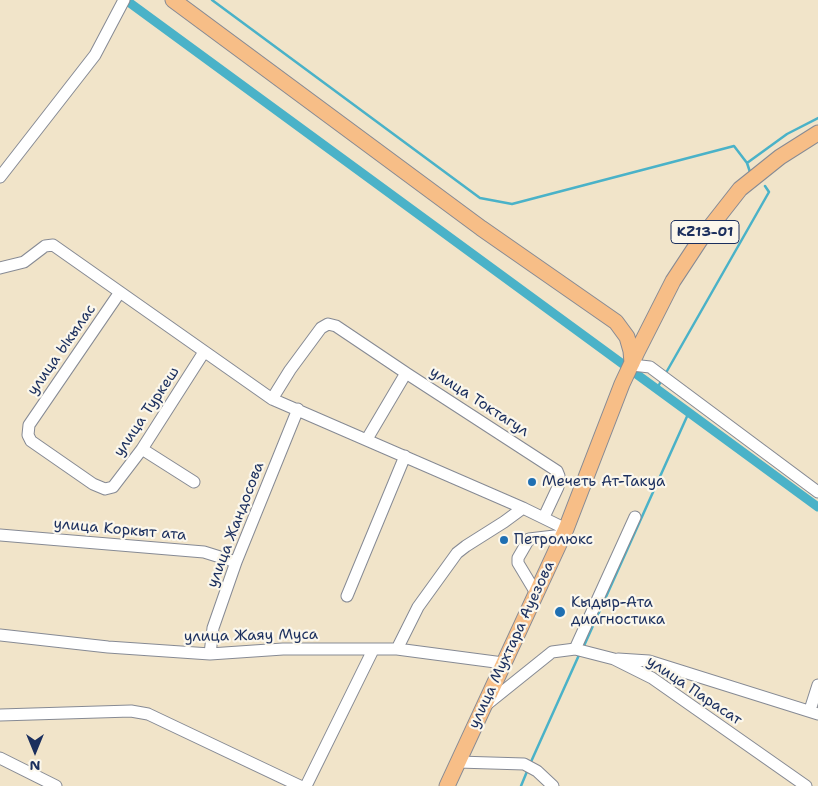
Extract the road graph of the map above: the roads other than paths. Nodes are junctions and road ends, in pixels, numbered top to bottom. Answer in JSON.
{"nodes":[{"id":1,"x":124,"y":0,"type":"edge"},
{"id":2,"x":173,"y":0,"type":"edge"},
{"id":3,"x":818,"y":133,"type":"edge"},
{"id":4,"x":0,"y":177,"type":"edge"},
{"id":5,"x":0,"y":268,"type":"edge"},
{"id":6,"x":120,"y":292,"type":"junction"},
{"id":7,"x":204,"y":352,"type":"junction"},
{"id":8,"x":632,"y":365,"type":"junction"},
{"id":9,"x":406,"y":373,"type":"junction"},
{"id":10,"x":272,"y":399,"type":"junction"},
{"id":11,"x":298,"y":409,"type":"junction"},
{"id":12,"x":367,"y":439,"type":"junction"},
{"id":13,"x":142,"y":449,"type":"junction"},
{"id":14,"x":405,"y":456,"type":"junction"},
{"id":15,"x":194,"y":482,"type":"dead end"},
{"id":16,"x":113,"y":488,"type":"joint"},
{"id":17,"x":818,"y":492,"type":"edge"},
{"id":18,"x":523,"y":508,"type":"junction"},
{"id":19,"x":544,"y":517,"type":"junction"},
{"id":20,"x":635,"y":517,"type":"dead end"},
{"id":21,"x":564,"y":532,"type":"junction"},
{"id":22,"x":0,"y":535,"type":"edge"},
{"id":23,"x":236,"y":562,"type":"junction"},
{"id":24,"x":536,"y":593,"type":"junction"},
{"id":25,"x":347,"y":596,"type":"dead end"},
{"id":26,"x":0,"y":635,"type":"edge"},
{"id":27,"x":397,"y":649,"type":"junction"},
{"id":28,"x":373,"y":650,"type":"junction"},
{"id":29,"x":579,"y":651,"type":"junction"},
{"id":30,"x":210,"y":654,"type":"junction"},
{"id":31,"x":614,"y":659,"type":"junction"},
{"id":32,"x":503,"y":663,"type":"junction"},
{"id":33,"x":668,"y":667,"type":"junction"},
{"id":34,"x":660,"y":683,"type":"junction"},
{"id":35,"x":818,"y":685,"type":"edge"},
{"id":36,"x":483,"y":708,"type":"junction"},
{"id":37,"x":814,"y":712,"type":"edge"},
{"id":38,"x":0,"y":715,"type":"edge"},
{"id":39,"x":0,"y":758,"type":"edge"},
{"id":40,"x":458,"y":762,"type":"junction"},
{"id":41,"x":56,"y":786,"type":"edge"},
{"id":42,"x":300,"y":786,"type":"edge"},
{"id":43,"x":306,"y":786,"type":"edge"},
{"id":44,"x":448,"y":786,"type":"edge"},
{"id":45,"x":553,"y":786,"type":"edge"},
{"id":46,"x":806,"y":786,"type":"edge"}],
"edges":[{"from":1,"to":4,"type":"street"},
{"from":2,"to":8,"type":"main road"},
{"from":3,"to":8,"type":"main road","number":"KZ13-01"},
{"from":5,"to":6,"type":"street"},
{"from":6,"to":7,"type":"street"},
{"from":6,"to":16,"type":"street","name":"улица Ыкылас"},
{"from":7,"to":10,"type":"street"},
{"from":7,"to":13,"type":"street","name":"улица Туркеш"},
{"from":8,"to":17,"type":"street"},
{"from":8,"to":21,"type":"main road","name":"улица Мухтара Ауезова","number":"KZ13-01"},
{"from":9,"to":10,"type":"street"},
{"from":9,"to":12,"type":"street","name":"улица Токтагул"},
{"from":9,"to":19,"type":"street","name":"улица Токтагул"},
{"from":10,"to":11,"type":"street"},
{"from":11,"to":12,"type":"street"},
{"from":11,"to":23,"type":"street","name":"улица Жандосова"},
{"from":12,"to":14,"type":"street"},
{"from":13,"to":15,"type":"street"},
{"from":13,"to":16,"type":"street","name":"улица Туркеш"},
{"from":14,"to":18,"type":"street"},
{"from":14,"to":25,"type":"street"},
{"from":18,"to":19,"type":"street"},
{"from":18,"to":27,"type":"street"},
{"from":19,"to":21,"type":"street"},
{"from":20,"to":29,"type":"street"},
{"from":21,"to":24,"type":"main road","name":"улица Мухтара Ауезова","number":"KZ13-01"},
{"from":21,"to":24,"type":"street"},
{"from":22,"to":23,"type":"street","name":"улица Коркыт ата"},
{"from":23,"to":30,"type":"street","name":"улица Жандосова"},
{"from":24,"to":32,"type":"main road","name":"улица Мухтара Ауезова","number":"KZ13-01"},
{"from":26,"to":30,"type":"street","name":"улица Жаяу Муса"},
{"from":27,"to":28,"type":"street","name":"улица Жаяу Муса"},
{"from":27,"to":32,"type":"street","name":"улица Жаяу Муса"},
{"from":28,"to":30,"type":"street","name":"улица Жаяу Муса"},
{"from":28,"to":43,"type":"street"},
{"from":29,"to":31,"type":"street","name":"улица Парасат"},
{"from":29,"to":36,"type":"street","name":"улица Парасат"},
{"from":31,"to":33,"type":"street"},
{"from":31,"to":34,"type":"street","name":"улица Парасат"},
{"from":32,"to":36,"type":"main road","name":"улица Мухтара Ауезова","number":"KZ13-01"},
{"from":33,"to":34,"type":"street"},
{"from":33,"to":37,"type":"street"},
{"from":34,"to":46,"type":"street","name":"улица Парасат"},
{"from":35,"to":37,"type":"street"},
{"from":36,"to":40,"type":"main road","name":"улица Мухтара Ауезова","number":"KZ13-01"},
{"from":38,"to":42,"type":"street"},
{"from":39,"to":41,"type":"street"},
{"from":40,"to":44,"type":"main road","name":"улица Мухтара Ауезова","number":"KZ13-01"},
{"from":40,"to":45,"type":"street"}]}
